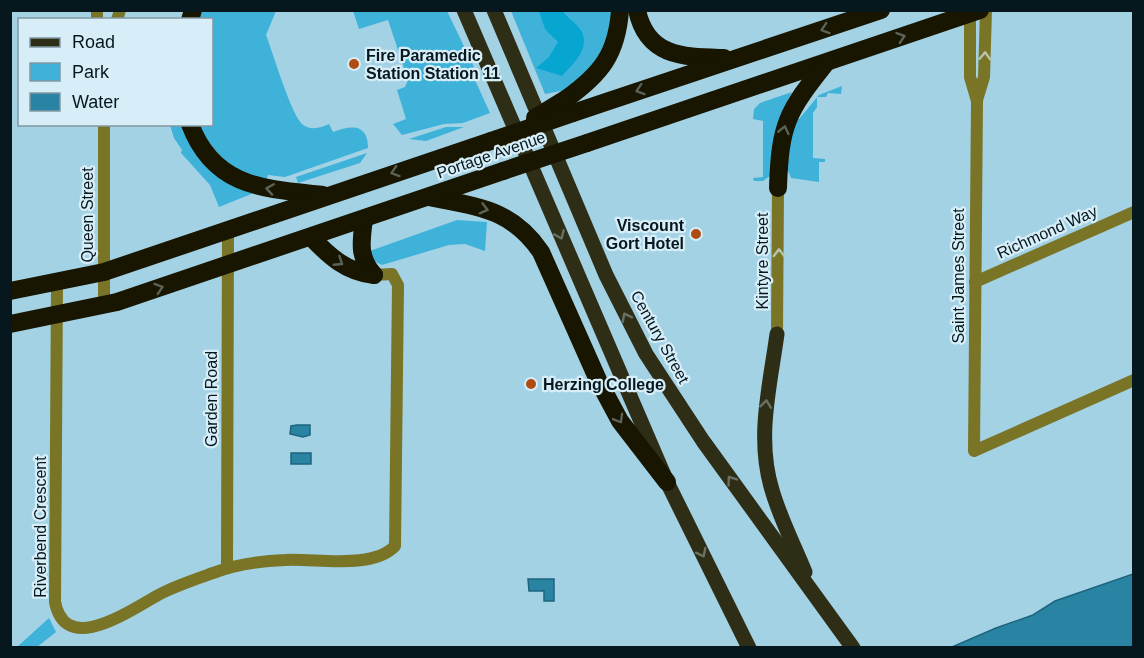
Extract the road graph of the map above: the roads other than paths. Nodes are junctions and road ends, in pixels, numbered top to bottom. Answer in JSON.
{"nodes":[{"id":1,"x":464,"y":10,"type":"edge"},
{"id":2,"x":494,"y":10,"type":"edge"},
{"id":3,"x":620,"y":10,"type":"edge"},
{"id":4,"x":637,"y":10,"type":"edge"},
{"id":5,"x":881,"y":10,"type":"edge"},
{"id":6,"x":979,"y":12,"type":"edge"},
{"id":7,"x":738,"y":58,"type":"junction"},
{"id":8,"x":826,"y":63,"type":"junction"},
{"id":9,"x":570,"y":106,"type":"junction"},
{"id":10,"x":104,"y":126,"type":"edge"},
{"id":11,"x":191,"y":126,"type":"edge"},
{"id":12,"x":778,"y":188,"type":"joint"},
{"id":13,"x":328,"y":195,"type":"junction"},
{"id":14,"x":427,"y":197,"type":"junction"},
{"id":15,"x":1134,"y":212,"type":"edge"},
{"id":16,"x":364,"y":219,"type":"junction"},
{"id":17,"x":228,"y":230,"type":"junction"},
{"id":18,"x":310,"y":237,"type":"junction"},
{"id":19,"x":228,"y":265,"type":"junction"},
{"id":20,"x":104,"y":272,"type":"junction"},
{"id":21,"x":374,"y":275,"type":"junction"},
{"id":22,"x":975,"y":282,"type":"junction"},
{"id":23,"x":57,"y":283,"type":"junction"},
{"id":24,"x":10,"y":291,"type":"edge"},
{"id":25,"x":104,"y":306,"type":"junction"},
{"id":26,"x":58,"y":316,"type":"junction"},
{"id":27,"x":10,"y":324,"type":"edge"},
{"id":28,"x":777,"y":334,"type":"joint"},
{"id":29,"x":1134,"y":380,"type":"edge"},
{"id":30,"x":667,"y":482,"type":"junction"},
{"id":31,"x":227,"y":568,"type":"junction"},
{"id":32,"x":816,"y":597,"type":"junction"},
{"id":33,"x":749,"y":648,"type":"edge"},
{"id":34,"x":853,"y":648,"type":"edge"}],
"edges":[{"from":1,"to":30,"type":"main road","one_way":true},
{"from":32,"to":2,"type":"main road","name":"Century Street","one_way":true},
{"from":3,"to":9,"type":"highway"},
{"from":4,"to":7,"type":"highway"},
{"from":5,"to":7,"type":"highway","name":"Portage Avenue","one_way":true},
{"from":8,"to":6,"type":"highway","name":"Portage Avenue","one_way":true},
{"from":6,"to":22,"type":"street","name":"Saint James Street"},
{"from":7,"to":9,"type":"highway","name":"Portage Avenue","one_way":true},
{"from":12,"to":8,"type":"highway","one_way":true},
{"from":8,"to":14,"type":"highway","name":"Portage Avenue","bridge":true},
{"from":9,"to":13,"type":"highway","name":"Portage Avenue","one_way":true,"bridge":true},
{"from":10,"to":20,"type":"street","name":"Queen Street"},
{"from":13,"to":11,"type":"highway","one_way":true},
{"from":28,"to":12,"type":"street","name":"Kintyre Street","one_way":true},
{"from":13,"to":17,"type":"highway","name":"Portage Avenue"},
{"from":14,"to":16,"type":"highway","name":"Portage Avenue"},
{"from":14,"to":30,"type":"highway","one_way":true},
{"from":15,"to":22,"type":"street","name":"Richmond Way"},
{"from":16,"to":18,"type":"highway","name":"Portage Avenue"},
{"from":16,"to":21,"type":"highway"},
{"from":17,"to":19,"type":"street","name":"Garden Road"},
{"from":17,"to":20,"type":"highway","name":"Portage Avenue"},
{"from":18,"to":19,"type":"highway","name":"Portage Avenue"},
{"from":18,"to":21,"type":"highway","one_way":true},
{"from":25,"to":19,"type":"highway","name":"Portage Avenue","one_way":true},
{"from":19,"to":31,"type":"street","name":"Garden Road"},
{"from":20,"to":23,"type":"highway","name":"Portage Avenue"},
{"from":20,"to":25,"type":"street","name":"Queen Street"},
{"from":21,"to":31,"type":"street","name":"Riverbend Crescent"},
{"from":22,"to":29,"type":"street","name":"Saint James Street"},
{"from":23,"to":24,"type":"highway","name":"Portage Avenue"},
{"from":23,"to":26,"type":"street","name":"Riverbend Crescent"},
{"from":25,"to":26,"type":"highway","name":"Portage Avenue"},
{"from":26,"to":27,"type":"highway","name":"Portage Avenue"},
{"from":26,"to":31,"type":"street","name":"Riverbend Crescent"},
{"from":32,"to":28,"type":"main road","one_way":true},
{"from":30,"to":33,"type":"main road","one_way":true},
{"from":32,"to":34,"type":"main road","name":"Century Street"}]}
